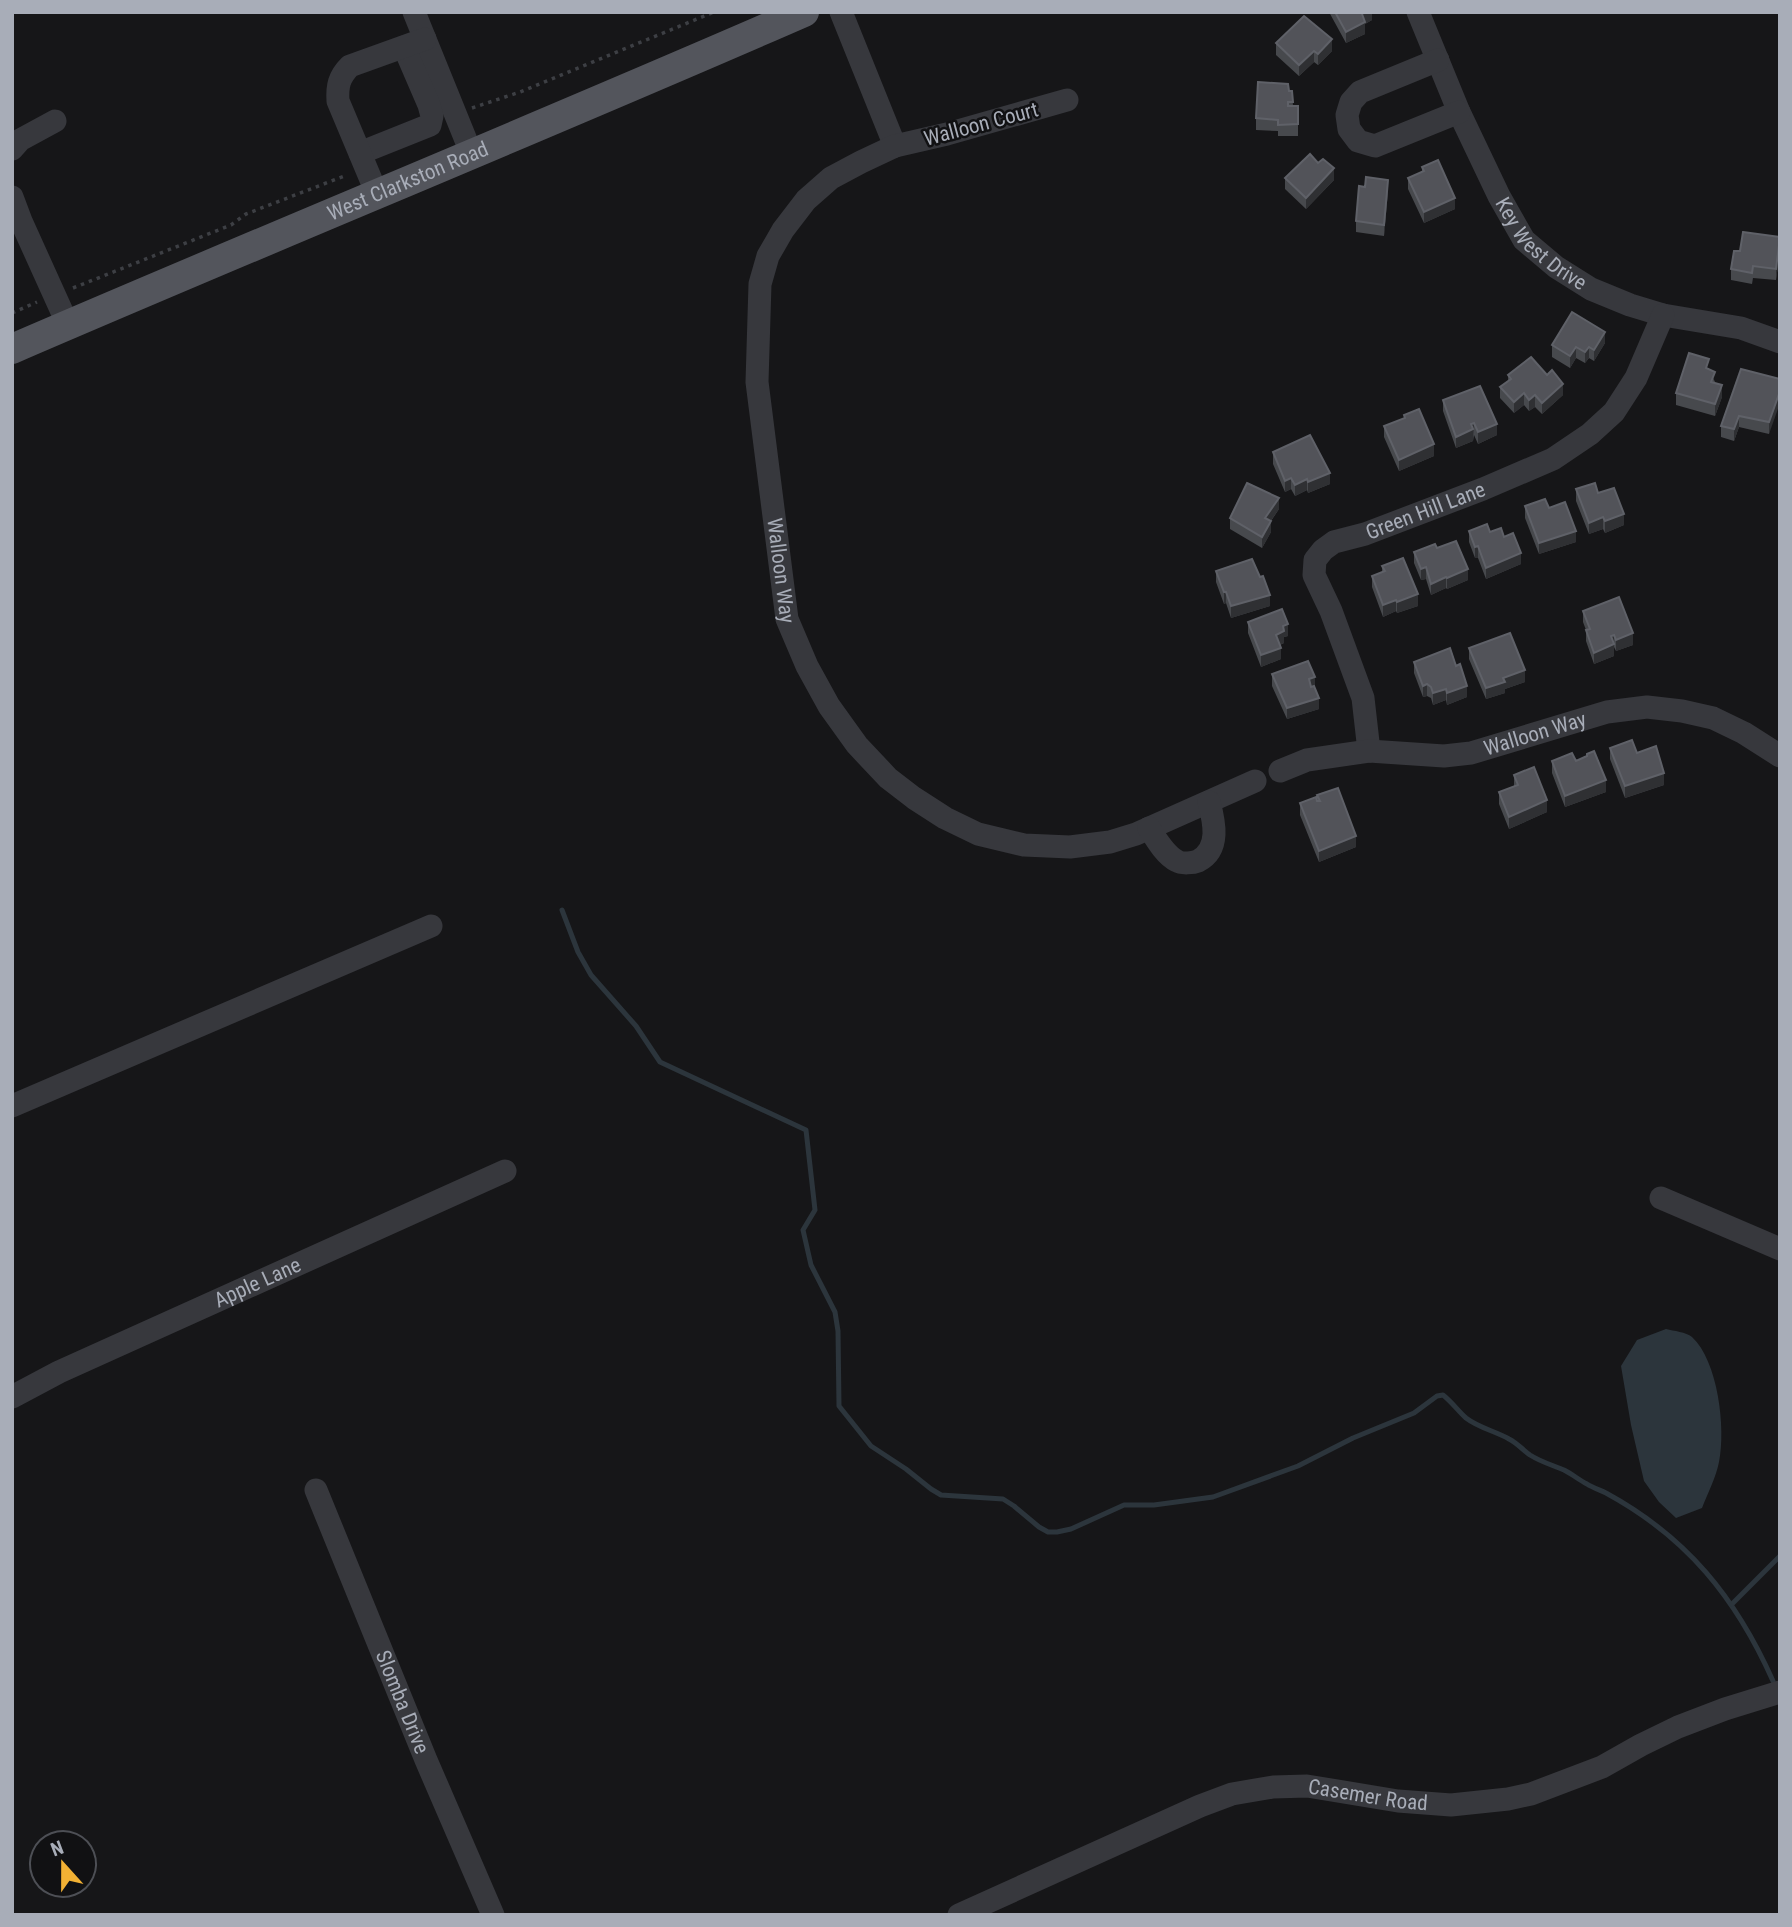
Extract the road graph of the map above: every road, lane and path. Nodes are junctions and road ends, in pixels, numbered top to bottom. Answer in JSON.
{"nodes":[{"id":1,"x":414,"y":12,"type":"edge"},
{"id":2,"x":804,"y":12,"type":"edge"},
{"id":3,"x":841,"y":12,"type":"edge"},
{"id":4,"x":1418,"y":12,"type":"edge"},
{"id":5,"x":414,"y":43,"type":"junction"},
{"id":6,"x":1438,"y":60,"type":"junction"},
{"id":7,"x":1067,"y":100,"type":"dead end"},
{"id":8,"x":1459,"y":112,"type":"junction"},
{"id":9,"x":55,"y":121,"type":"dead end"},
{"id":10,"x":895,"y":146,"type":"junction"},
{"id":11,"x":12,"y":149,"type":"edge"},
{"id":12,"x":360,"y":153,"type":"junction"},
{"id":13,"x":472,"y":155,"type":"junction"},
{"id":14,"x":377,"y":194,"type":"junction"},
{"id":15,"x":12,"y":197,"type":"edge"},
{"id":16,"x":1663,"y":315,"type":"junction"},
{"id":17,"x":68,"y":325,"type":"junction"},
{"id":18,"x":1780,"y":342,"type":"edge"},
{"id":19,"x":12,"y":349,"type":"edge"},
{"id":20,"x":1369,"y":751,"type":"junction"},
{"id":21,"x":1780,"y":756,"type":"edge"},
{"id":22,"x":1280,"y":771,"type":"dead end"},
{"id":23,"x":1255,"y":781,"type":"dead end"},
{"id":24,"x":1209,"y":802,"type":"junction"},
{"id":25,"x":1149,"y":828,"type":"junction"},
{"id":26,"x":431,"y":926,"type":"dead end"},
{"id":27,"x":12,"y":1107,"type":"edge"},
{"id":28,"x":505,"y":1171,"type":"dead end"},
{"id":29,"x":1661,"y":1198,"type":"dead end"},
{"id":30,"x":1780,"y":1249,"type":"edge"},
{"id":31,"x":12,"y":1397,"type":"edge"},
{"id":32,"x":316,"y":1490,"type":"dead end"},
{"id":33,"x":1780,"y":1692,"type":"edge"},
{"id":34,"x":983,"y":1910,"type":"edge"},
{"id":35,"x":493,"y":1915,"type":"edge"},
{"id":36,"x":959,"y":1915,"type":"edge"}],
"edges":[{"from":1,"to":5,"type":"street"},
{"from":2,"to":13,"type":"main road","name":"West Clarkston Road"},
{"from":3,"to":10,"type":"street"},
{"from":4,"to":6,"type":"street","name":"Key West Drive"},
{"from":5,"to":12,"type":"street"},
{"from":5,"to":12,"type":"street"},
{"from":5,"to":13,"type":"street"},
{"from":6,"to":8,"type":"street","name":"Key West Drive"},
{"from":6,"to":8,"type":"street"},
{"from":7,"to":10,"type":"street","name":"Walloon Court"},
{"from":8,"to":16,"type":"street","name":"Key West Drive"},
{"from":9,"to":11,"type":"street"},
{"from":10,"to":25,"type":"street","name":"Walloon Way"},
{"from":12,"to":14,"type":"street"},
{"from":13,"to":14,"type":"main road","name":"West Clarkston Road"},
{"from":14,"to":17,"type":"main road","name":"West Clarkston Road"},
{"from":15,"to":17,"type":"street"},
{"from":16,"to":18,"type":"street","name":"Key West Drive"},
{"from":16,"to":20,"type":"street","name":"Green Hill Lane"},
{"from":17,"to":19,"type":"main road","name":"West Clarkston Road"},
{"from":20,"to":21,"type":"street","name":"Walloon Way"},
{"from":20,"to":22,"type":"street","name":"Walloon Way"},
{"from":23,"to":24,"type":"street","name":"Walloon Way"},
{"from":24,"to":25,"type":"street","name":"Walloon Way"},
{"from":24,"to":25,"type":"street"},
{"from":26,"to":27,"type":"street"},
{"from":28,"to":31,"type":"street","name":"Apple Lane"},
{"from":29,"to":30,"type":"street"},
{"from":32,"to":35,"type":"street","name":"Slomba Drive"},
{"from":33,"to":34,"type":"street","name":"Casemer Road"},
{"from":34,"to":36,"type":"street","name":"Casemer Road"}]}
